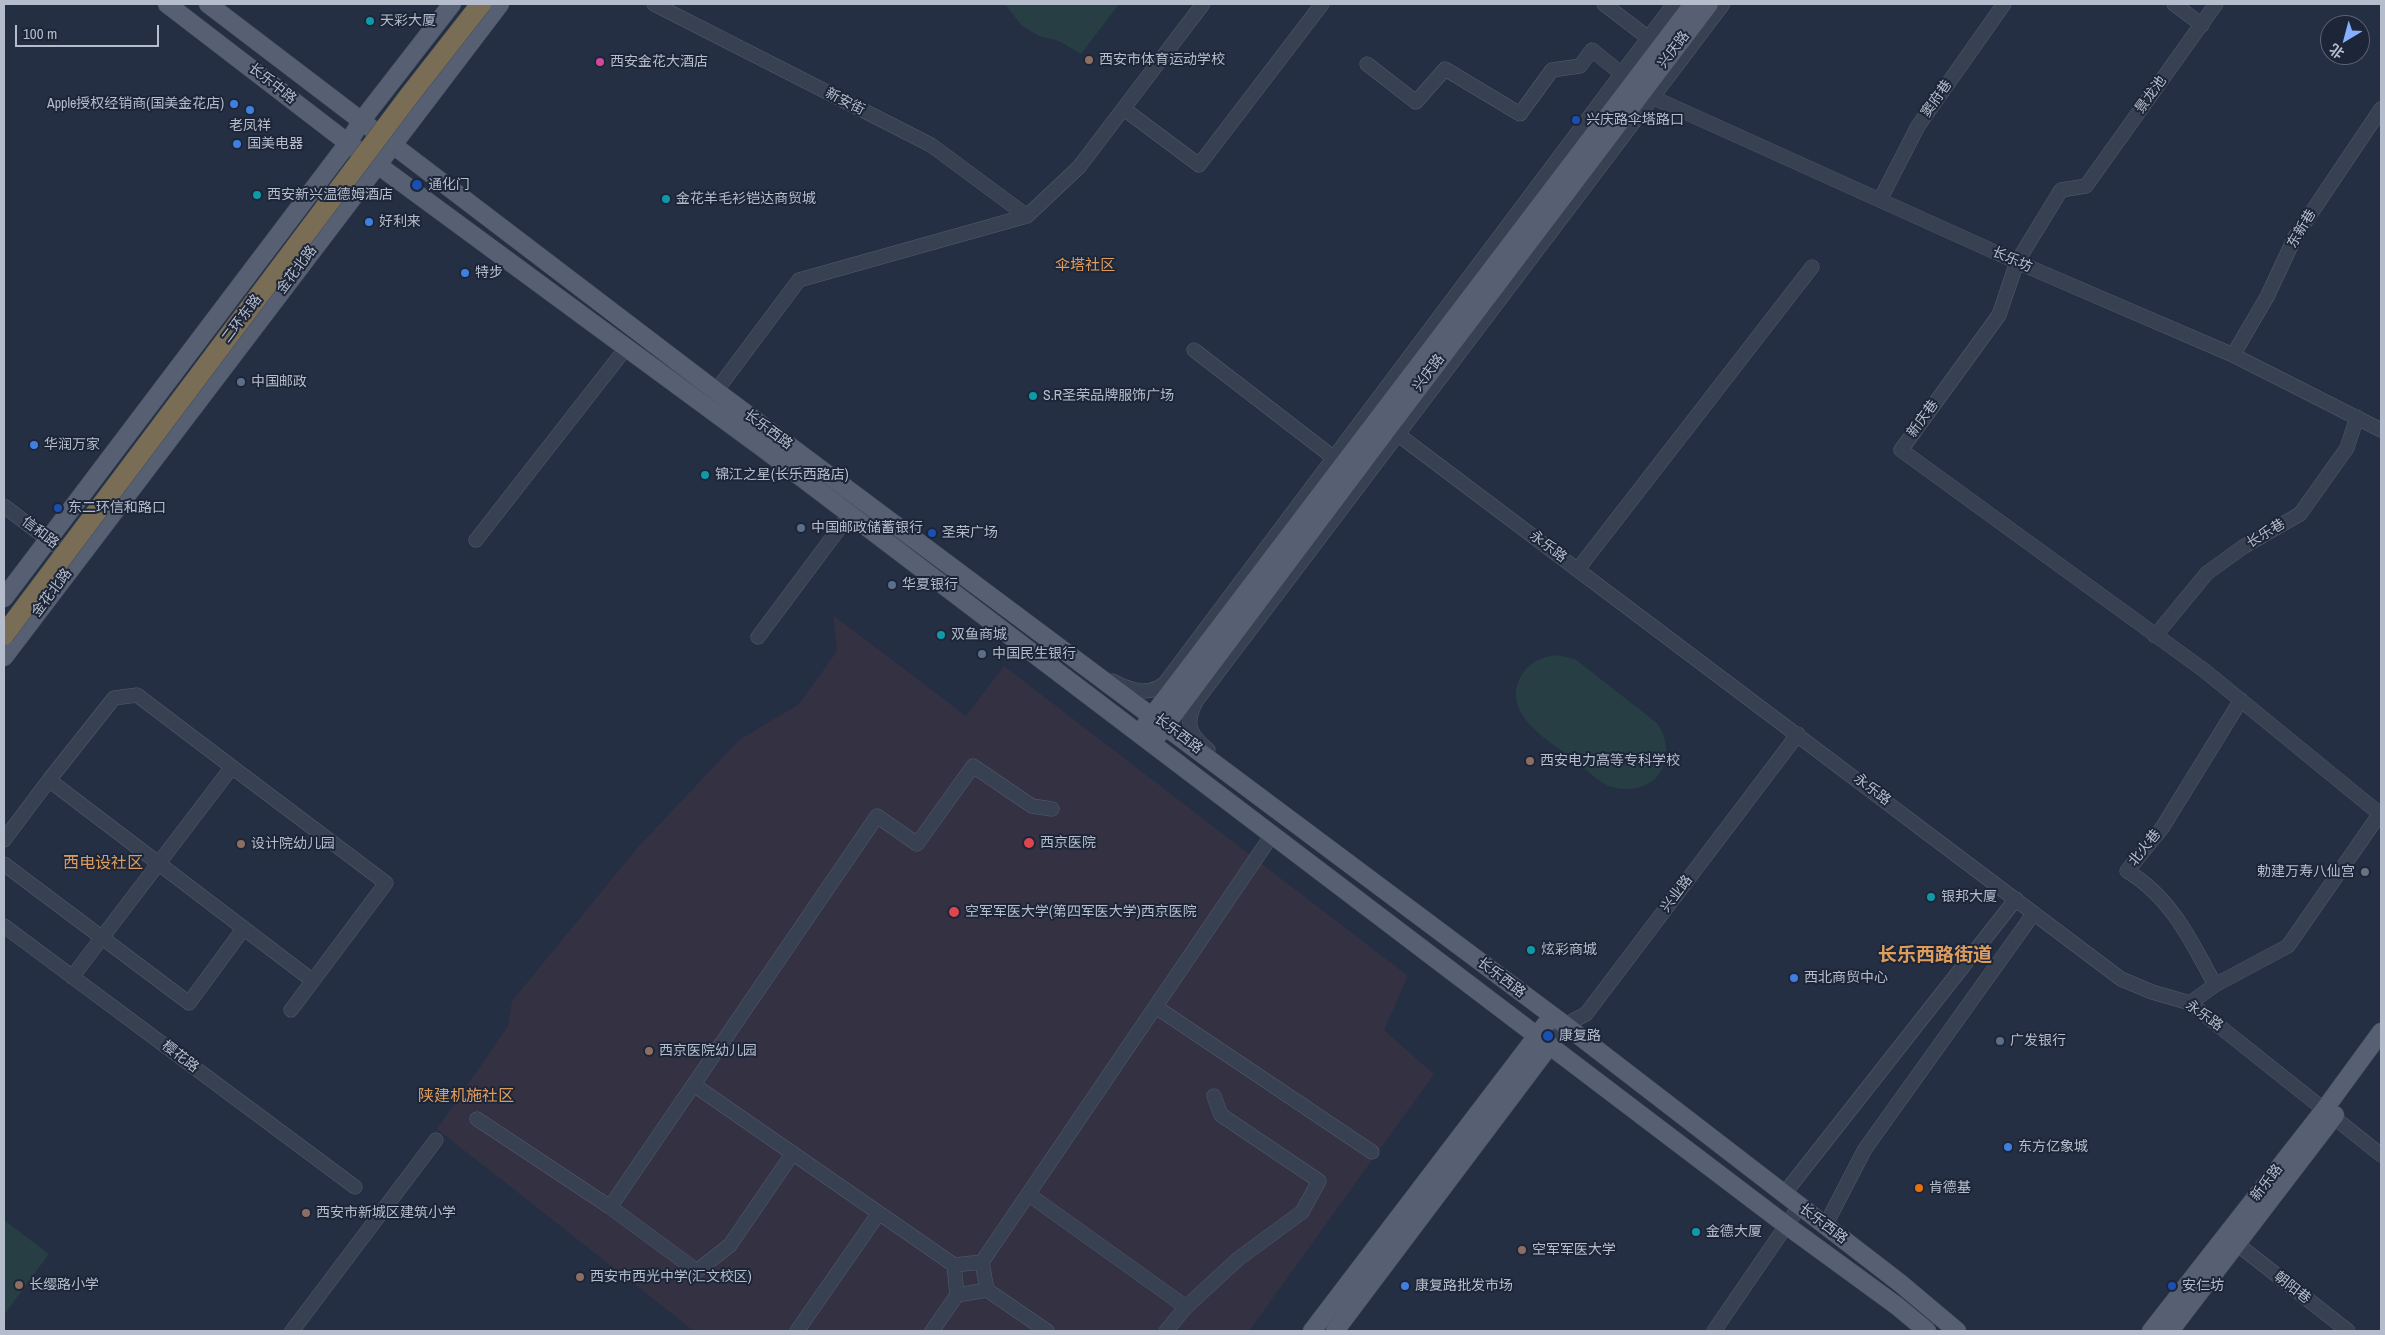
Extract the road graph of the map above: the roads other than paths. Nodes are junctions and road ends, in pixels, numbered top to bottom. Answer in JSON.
{"nodes":[{"id":1,"x":167,"y":4,"type":"edge"},
{"id":2,"x":208,"y":4,"type":"edge"},
{"id":3,"x":452,"y":4,"type":"edge"},
{"id":4,"x":466,"y":4,"type":"edge"},
{"id":5,"x":481,"y":4,"type":"edge"},
{"id":6,"x":500,"y":4,"type":"edge"},
{"id":7,"x":654,"y":4,"type":"edge"},
{"id":8,"x":1203,"y":4,"type":"edge"},
{"id":9,"x":1322,"y":4,"type":"edge"},
{"id":10,"x":1604,"y":4,"type":"edge"},
{"id":11,"x":1674,"y":4,"type":"edge"},
{"id":12,"x":1693,"y":4,"type":"edge"},
{"id":13,"x":1709,"y":4,"type":"edge"},
{"id":14,"x":1723,"y":4,"type":"edge"},
{"id":15,"x":2004,"y":4,"type":"edge"},
{"id":16,"x":2174,"y":4,"type":"edge"},
{"id":17,"x":2216,"y":4,"type":"edge"},
{"id":18,"x":2202,"y":25,"type":"junction"},
{"id":19,"x":1660,"y":47,"type":"junction"},
{"id":20,"x":1368,"y":64,"type":"dead end"},
{"id":21,"x":1622,"y":74,"type":"junction"},
{"id":22,"x":1648,"y":95,"type":"junction"},
{"id":23,"x":1124,"y":109,"type":"junction"},
{"id":24,"x":2381,"y":110,"type":"edge"},
{"id":25,"x":362,"y":120,"type":"junction"},
{"id":26,"x":348,"y":143,"type":"junction"},
{"id":27,"x":394,"y":144,"type":"junction"},
{"id":28,"x":377,"y":164,"type":"junction"},
{"id":29,"x":2086,"y":186,"type":"joint"},
{"id":30,"x":1880,"y":200,"type":"junction"},
{"id":31,"x":1027,"y":216,"type":"junction"},
{"id":32,"x":2016,"y":262,"type":"junction"},
{"id":33,"x":1812,"y":267,"type":"dead end"},
{"id":34,"x":626,"y":348,"type":"junction"},
{"id":35,"x":1194,"y":350,"type":"dead end"},
{"id":36,"x":2233,"y":355,"type":"junction"},
{"id":37,"x":716,"y":391,"type":"junction"},
{"id":38,"x":2357,"y":417,"type":"junction"},
{"id":39,"x":1383,"y":423,"type":"junction"},
{"id":40,"x":2381,"y":430,"type":"edge"},
{"id":41,"x":1334,"y":458,"type":"junction"},
{"id":42,"x":4,"y":506,"type":"edge"},
{"id":43,"x":850,"y":514,"type":"junction"},
{"id":44,"x":47,"y":539,"type":"junction"},
{"id":45,"x":476,"y":540,"type":"dead end"},
{"id":46,"x":76,"y":561,"type":"junction"},
{"id":47,"x":1578,"y":569,"type":"junction"},
{"id":48,"x":4,"y":598,"type":"edge"},
{"id":49,"x":4,"y":613,"type":"edge"},
{"id":50,"x":4,"y":635,"type":"edge"},
{"id":51,"x":2155,"y":636,"type":"junction"},
{"id":52,"x":758,"y":637,"type":"dead end"},
{"id":53,"x":4,"y":657,"type":"edge"},
{"id":54,"x":1221,"y":668,"type":"junction"},
{"id":55,"x":1096,"y":673,"type":"junction"},
{"id":56,"x":1198,"y":682,"type":"junction"},
{"id":57,"x":2241,"y":700,"type":"junction"},
{"id":58,"x":1159,"y":721,"type":"junction"},
{"id":59,"x":1798,"y":734,"type":"junction"},
{"id":60,"x":1145,"y":739,"type":"junction"},
{"id":61,"x":232,"y":767,"type":"junction"},
{"id":62,"x":49,"y":780,"type":"junction"},
{"id":63,"x":1238,"y":780,"type":"junction"},
{"id":64,"x":1052,"y":809,"type":"dead end"},
{"id":65,"x":2380,"y":813,"type":"edge"},
{"id":66,"x":1272,"y":835,"type":"junction"},
{"id":67,"x":4,"y":840,"type":"edge"},
{"id":68,"x":159,"y":863,"type":"junction"},
{"id":69,"x":4,"y":864,"type":"edge"},
{"id":70,"x":2016,"y":899,"type":"junction"},
{"id":71,"x":2034,"y":913,"type":"junction"},
{"id":72,"x":4,"y":926,"type":"edge"},
{"id":73,"x":244,"y":928,"type":"junction"},
{"id":74,"x":102,"y":938,"type":"junction"},
{"id":75,"x":72,"y":977,"type":"junction"},
{"id":76,"x":313,"y":981,"type":"junction"},
{"id":77,"x":2215,"y":985,"type":"junction"},
{"id":78,"x":2190,"y":1003,"type":"junction"},
{"id":79,"x":1156,"y":1007,"type":"junction"},
{"id":80,"x":291,"y":1010,"type":"dead end"},
{"id":81,"x":1559,"y":1020,"type":"junction"},
{"id":82,"x":2381,"y":1032,"type":"edge"},
{"id":83,"x":1543,"y":1040,"type":"junction"},
{"id":84,"x":2381,"y":1052,"type":"edge"},
{"id":85,"x":694,"y":1085,"type":"junction"},
{"id":86,"x":1214,"y":1096,"type":"dead end"},
{"id":87,"x":2329,"y":1113,"type":"junction"},
{"id":88,"x":477,"y":1119,"type":"dead end"},
{"id":89,"x":436,"y":1140,"type":"dead end"},
{"id":90,"x":1372,"y":1152,"type":"dead end"},
{"id":91,"x":793,"y":1153,"type":"junction"},
{"id":92,"x":2381,"y":1155,"type":"edge"},
{"id":93,"x":355,"y":1187,"type":"dead end"},
{"id":94,"x":1028,"y":1194,"type":"junction"},
{"id":95,"x":1784,"y":1194,"type":"junction"},
{"id":96,"x":1799,"y":1206,"type":"junction"},
{"id":97,"x":610,"y":1207,"type":"junction"},
{"id":98,"x":879,"y":1213,"type":"junction"},
{"id":99,"x":1786,"y":1225,"type":"junction"},
{"id":100,"x":1825,"y":1226,"type":"junction"},
{"id":101,"x":2237,"y":1244,"type":"junction"},
{"id":102,"x":982,"y":1262,"type":"junction"},
{"id":103,"x":954,"y":1265,"type":"junction"},
{"id":104,"x":987,"y":1290,"type":"junction"},
{"id":105,"x":957,"y":1294,"type":"junction"},
{"id":106,"x":1186,"y":1307,"type":"junction"},
{"id":107,"x":292,"y":1331,"type":"edge"},
{"id":108,"x":797,"y":1331,"type":"edge"},
{"id":109,"x":932,"y":1331,"type":"edge"},
{"id":110,"x":1048,"y":1331,"type":"edge"},
{"id":111,"x":1166,"y":1331,"type":"edge"},
{"id":112,"x":1312,"y":1331,"type":"edge"},
{"id":113,"x":1335,"y":1331,"type":"edge"},
{"id":114,"x":1714,"y":1331,"type":"edge"},
{"id":115,"x":1927,"y":1331,"type":"edge"},
{"id":116,"x":1956,"y":1331,"type":"edge"},
{"id":117,"x":2151,"y":1331,"type":"edge"},
{"id":118,"x":2170,"y":1331,"type":"edge"},
{"id":119,"x":2348,"y":1331,"type":"edge"}],
"edges":[{"from":1,"to":26,"type":"main road","name":"长乐中路"},
{"from":2,"to":25,"type":"main road","name":"长乐中路"},
{"from":3,"to":25,"type":"main road"},
{"from":4,"to":49,"type":"highway","name":"二环东路"},
{"from":5,"to":50,"type":"highway","name":"二环东路","bridge":true},
{"from":6,"to":27,"type":"main road","name":"金花北路"},
{"from":7,"to":31,"type":"street","name":"新安街"},
{"from":8,"to":23,"type":"street"},
{"from":9,"to":23,"type":"street"},
{"from":10,"to":19,"type":"street"},
{"from":11,"to":19,"type":"street"},
{"from":12,"to":19,"type":"main road","name":"兴庆路"},
{"from":13,"to":19,"type":"main road","name":"兴庆路"},
{"from":14,"to":22,"type":"street"},
{"from":15,"to":30,"type":"street","name":"窦府巷"},
{"from":16,"to":18,"type":"street"},
{"from":17,"to":18,"type":"street","name":"景龙池"},
{"from":18,"to":29,"type":"street","name":"景龙池"},
{"from":19,"to":21,"type":"street"},
{"from":19,"to":22,"type":"main road","name":"兴庆路"},
{"from":19,"to":39,"type":"main road","name":"兴庆路"},
{"from":20,"to":21,"type":"street"},
{"from":21,"to":39,"type":"street"},
{"from":22,"to":30,"type":"street","name":"长乐坊"},
{"from":22,"to":39,"type":"main road","name":"兴庆路"},
{"from":23,"to":31,"type":"street"},
{"from":24,"to":36,"type":"street","name":"东新巷"},
{"from":25,"to":26,"type":"main road"},
{"from":25,"to":27,"type":"main road","name":"长乐中路"},
{"from":26,"to":28,"type":"main road","name":"长乐中路"},
{"from":26,"to":44,"type":"main road"},
{"from":27,"to":28,"type":"main road","name":"金花北路"},
{"from":27,"to":37,"type":"main road","name":"长乐西路"},
{"from":28,"to":34,"type":"main road","name":"长乐西路"},
{"from":28,"to":46,"type":"main road","name":"金花北路"},
{"from":29,"to":32,"type":"street","name":"新庆巷"},
{"from":30,"to":32,"type":"street","name":"长乐坊"},
{"from":31,"to":37,"type":"street"},
{"from":32,"to":36,"type":"street","name":"长乐坊"},
{"from":32,"to":51,"type":"street","name":"新庆巷"},
{"from":33,"to":47,"type":"street"},
{"from":34,"to":43,"type":"main road","name":"长乐西路"},
{"from":34,"to":45,"type":"street"},
{"from":35,"to":41,"type":"street"},
{"from":36,"to":38,"type":"street","name":"长乐坊"},
{"from":37,"to":55,"type":"main road","name":"长乐西路"},
{"from":38,"to":40,"type":"street","name":"长乐坊"},
{"from":38,"to":51,"type":"street","name":"长乐巷"},
{"from":39,"to":41,"type":"street"},
{"from":39,"to":47,"type":"street","name":"永乐路"},
{"from":39,"to":54,"type":"street"},
{"from":39,"to":56,"type":"main road","name":"兴庆路"},
{"from":39,"to":58,"type":"main road","name":"兴庆路"},
{"from":41,"to":55,"type":"street"},
{"from":42,"to":44,"type":"street","name":"信和路"},
{"from":43,"to":52,"type":"street"},
{"from":43,"to":60,"type":"main road","name":"长乐西路"},
{"from":44,"to":46,"type":"street","name":"信和路"},
{"from":44,"to":48,"type":"main road"},
{"from":46,"to":53,"type":"main road","name":"金花北路"},
{"from":47,"to":59,"type":"street","name":"永乐路"},
{"from":51,"to":57,"type":"street"},
{"from":54,"to":56,"type":"main road"},
{"from":54,"to":63,"type":"street"},
{"from":55,"to":58,"type":"main road","name":"长乐西路"},
{"from":56,"to":58,"type":"main road","name":"兴庆路"},
{"from":57,"to":65,"type":"street"},
{"from":57,"to":77,"type":"street","name":"北火巷"},
{"from":58,"to":60,"type":"main road","name":"兴庆路"},
{"from":58,"to":63,"type":"main road","name":"长乐西路"},
{"from":59,"to":70,"type":"street","name":"永乐路"},
{"from":59,"to":81,"type":"street","name":"兴业路"},
{"from":60,"to":66,"type":"main road","name":"长乐西路"},
{"from":61,"to":62,"type":"street"},
{"from":61,"to":68,"type":"street"},
{"from":61,"to":76,"type":"street"},
{"from":62,"to":67,"type":"street"},
{"from":62,"to":68,"type":"street"},
{"from":63,"to":81,"type":"main road","name":"长乐西路"},
{"from":64,"to":85,"type":"street"},
{"from":65,"to":77,"type":"street"},
{"from":66,"to":79,"type":"street"},
{"from":66,"to":83,"type":"main road","name":"长乐西路"},
{"from":68,"to":73,"type":"street"},
{"from":68,"to":74,"type":"street"},
{"from":69,"to":74,"type":"street"},
{"from":70,"to":71,"type":"street","name":"永乐路"},
{"from":70,"to":95,"type":"street"},
{"from":71,"to":78,"type":"street","name":"永乐路"},
{"from":71,"to":100,"type":"street"},
{"from":72,"to":75,"type":"street","name":"樱花路"},
{"from":73,"to":74,"type":"street"},
{"from":73,"to":76,"type":"street"},
{"from":74,"to":75,"type":"street"},
{"from":75,"to":93,"type":"street","name":"樱花路"},
{"from":76,"to":80,"type":"street"},
{"from":77,"to":78,"type":"street"},
{"from":78,"to":87,"type":"street","name":"永乐路"},
{"from":79,"to":90,"type":"street"},
{"from":79,"to":94,"type":"street"},
{"from":81,"to":83,"type":"main road"},
{"from":81,"to":95,"type":"main road","name":"长乐西路"},
{"from":82,"to":87,"type":"main road","name":"新乐路"},
{"from":83,"to":99,"type":"main road","name":"长乐西路"},
{"from":83,"to":112,"type":"main road"},
{"from":83,"to":113,"type":"main road"},
{"from":84,"to":87,"type":"main road","name":"新乐路"},
{"from":85,"to":91,"type":"street"},
{"from":85,"to":97,"type":"street"},
{"from":86,"to":106,"type":"street"},
{"from":87,"to":92,"type":"street","name":"永乐路"},
{"from":87,"to":101,"type":"main road","name":"新乐路"},
{"from":87,"to":117,"type":"main road","name":"新乐路"},
{"from":88,"to":97,"type":"street"},
{"from":89,"to":107,"type":"street"},
{"from":91,"to":97,"type":"street"},
{"from":91,"to":98,"type":"street"},
{"from":94,"to":102,"type":"street"},
{"from":94,"to":106,"type":"street"},
{"from":95,"to":96,"type":"main road","name":"长乐西路"},
{"from":96,"to":99,"type":"street"},
{"from":96,"to":100,"type":"main road","name":"长乐西路"},
{"from":98,"to":103,"type":"street"},
{"from":98,"to":108,"type":"street"},
{"from":99,"to":114,"type":"street"},
{"from":99,"to":115,"type":"main road","name":"长乐西路"},
{"from":100,"to":116,"type":"main road","name":"长乐西路"},
{"from":101,"to":118,"type":"main road","name":"新乐路"},
{"from":101,"to":119,"type":"street","name":"朝阳巷"},
{"from":102,"to":103,"type":"street"},
{"from":102,"to":104,"type":"street"},
{"from":103,"to":105,"type":"street"},
{"from":104,"to":105,"type":"street"},
{"from":104,"to":110,"type":"street"},
{"from":105,"to":109,"type":"street"},
{"from":106,"to":111,"type":"street"}]}
